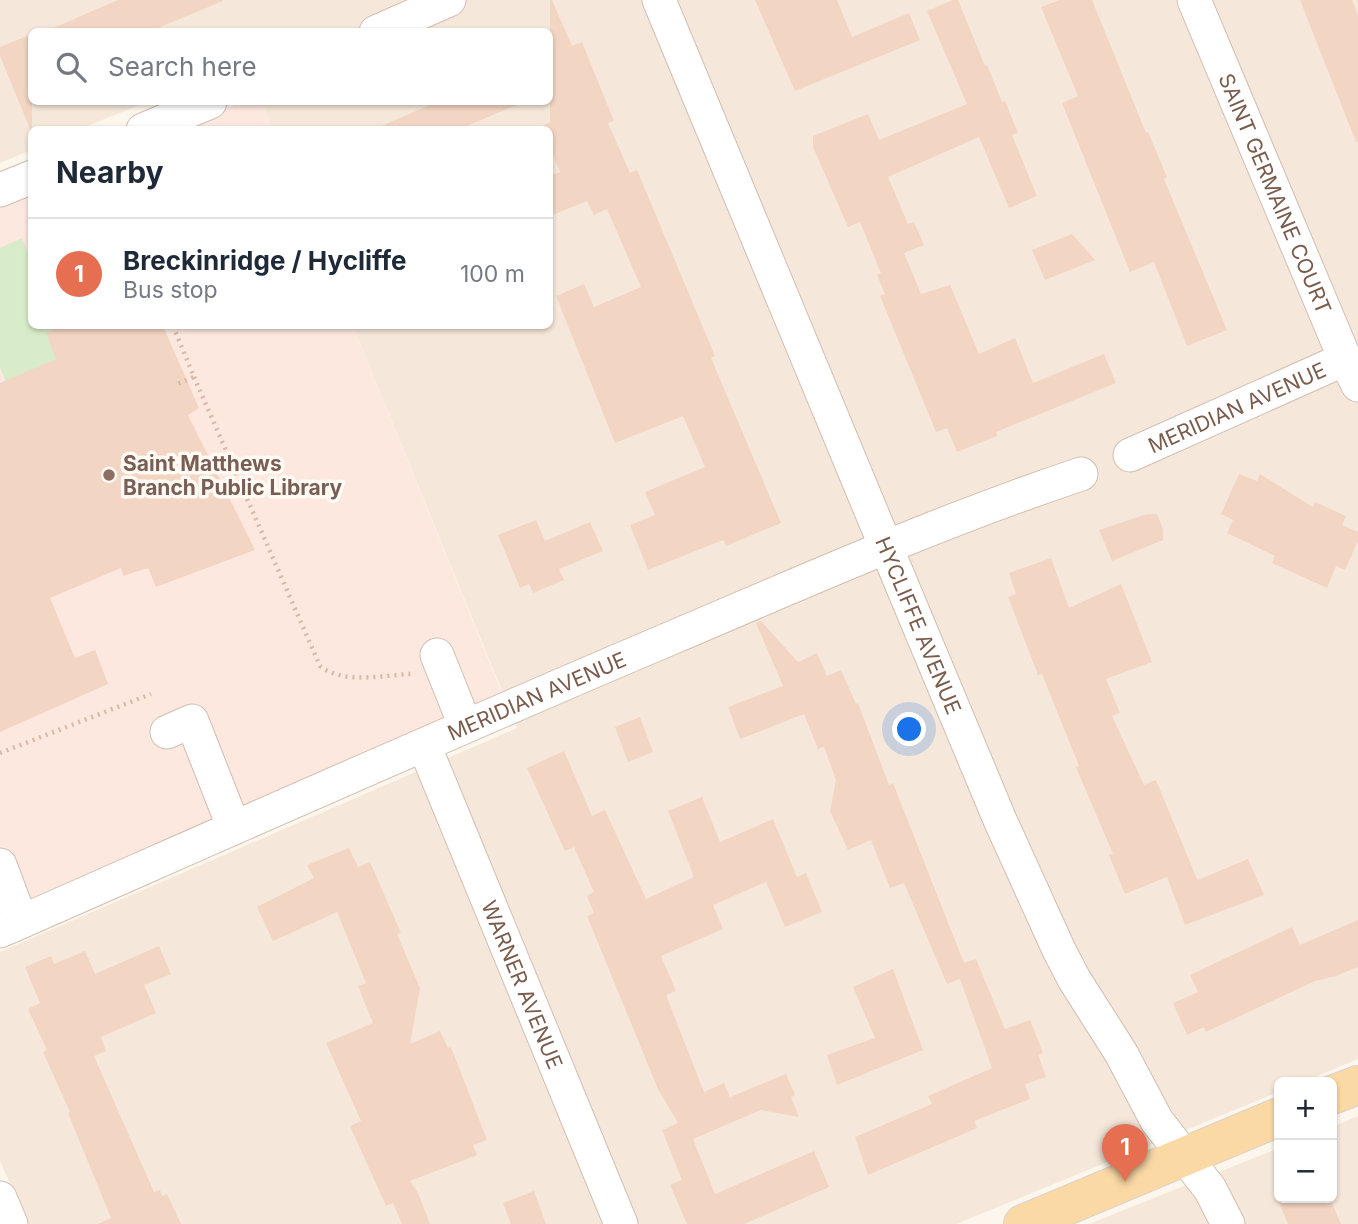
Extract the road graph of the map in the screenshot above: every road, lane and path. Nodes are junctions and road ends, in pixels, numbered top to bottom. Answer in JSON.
{"nodes":[{"id":1,"x":449,"y":0,"type":"edge"},
{"id":2,"x":659,"y":0,"type":"edge"},
{"id":3,"x":1194,"y":0,"type":"edge"},
{"id":4,"x":385,"y":28,"type":"edge"},
{"id":5,"x":202,"y":105,"type":"edge"},
{"id":6,"x":155,"y":126,"type":"edge"},
{"id":7,"x":28,"y":179,"type":"edge"},
{"id":8,"x":0,"y":190,"type":"edge"},
{"id":9,"x":174,"y":329,"type":"edge"},
{"id":10,"x":1351,"y":372,"type":"edge"},
{"id":11,"x":194,"y":377,"type":"junction"},
{"id":12,"x":175,"y":385,"type":"dead end"},
{"id":13,"x":1130,"y":455,"type":"dead end"},
{"id":14,"x":1081,"y":474,"type":"dead end"},
{"id":15,"x":886,"y":547,"type":"junction"},
{"id":16,"x":427,"y":665,"type":"joint"},
{"id":17,"x":151,"y":694,"type":"dead end"},
{"id":18,"x":465,"y":725,"type":"junction"},
{"id":19,"x":167,"y":732,"type":"dead end"},
{"id":20,"x":424,"y":745,"type":"junction"},
{"id":21,"x":0,"y":753,"type":"edge"},
{"id":22,"x":234,"y":828,"type":"junction"},
{"id":23,"x":0,"y":865,"type":"edge"},
{"id":24,"x":11,"y":926,"type":"edge"},
{"id":25,"x":1358,"y":1084,"type":"edge"},
{"id":26,"x":1337,"y":1094,"type":"edge"},
{"id":27,"x":1274,"y":1119,"type":"edge"},
{"id":28,"x":1184,"y":1157,"type":"junction"},
{"id":29,"x":0,"y":1198,"type":"edge"},
{"id":30,"x":10,"y":1224,"type":"edge"},
{"id":31,"x":621,"y":1224,"type":"edge"},
{"id":32,"x":1023,"y":1224,"type":"edge"},
{"id":33,"x":1228,"y":1224,"type":"edge"}],
"edges":[{"from":1,"to":4,"type":"street"},
{"from":2,"to":15,"type":"street","name":"HYCLIFFE AVENUE"},
{"from":3,"to":10,"type":"street","name":"SAINT GERMAINE COURT"},
{"from":5,"to":6,"type":"street"},
{"from":7,"to":8,"type":"street"},
{"from":9,"to":11,"type":"path"},
{"from":10,"to":13,"type":"street","name":"MERIDIAN AVENUE"},
{"from":11,"to":12,"type":"path"},
{"from":11,"to":16,"type":"path"},
{"from":14,"to":15,"type":"street","name":"MERIDIAN AVENUE"},
{"from":15,"to":18,"type":"street","name":"MERIDIAN AVENUE"},
{"from":15,"to":28,"type":"street","name":"HYCLIFFE AVENUE"},
{"from":16,"to":18,"type":"street"},
{"from":17,"to":21,"type":"path"},
{"from":18,"to":20,"type":"street","name":"MERIDIAN AVENUE"},
{"from":19,"to":22,"type":"street"},
{"from":20,"to":22,"type":"street","name":"MERIDIAN AVENUE"},
{"from":20,"to":31,"type":"street","name":"WARNER AVENUE"},
{"from":22,"to":24,"type":"street","name":"MERIDIAN AVENUE"},
{"from":23,"to":24,"type":"street"},
{"from":25,"to":26,"type":"main road"},
{"from":27,"to":28,"type":"main road"},
{"from":28,"to":32,"type":"main road"},
{"from":28,"to":33,"type":"street","name":"HYCLIFFE AVENUE"},
{"from":29,"to":30,"type":"street"}]}
